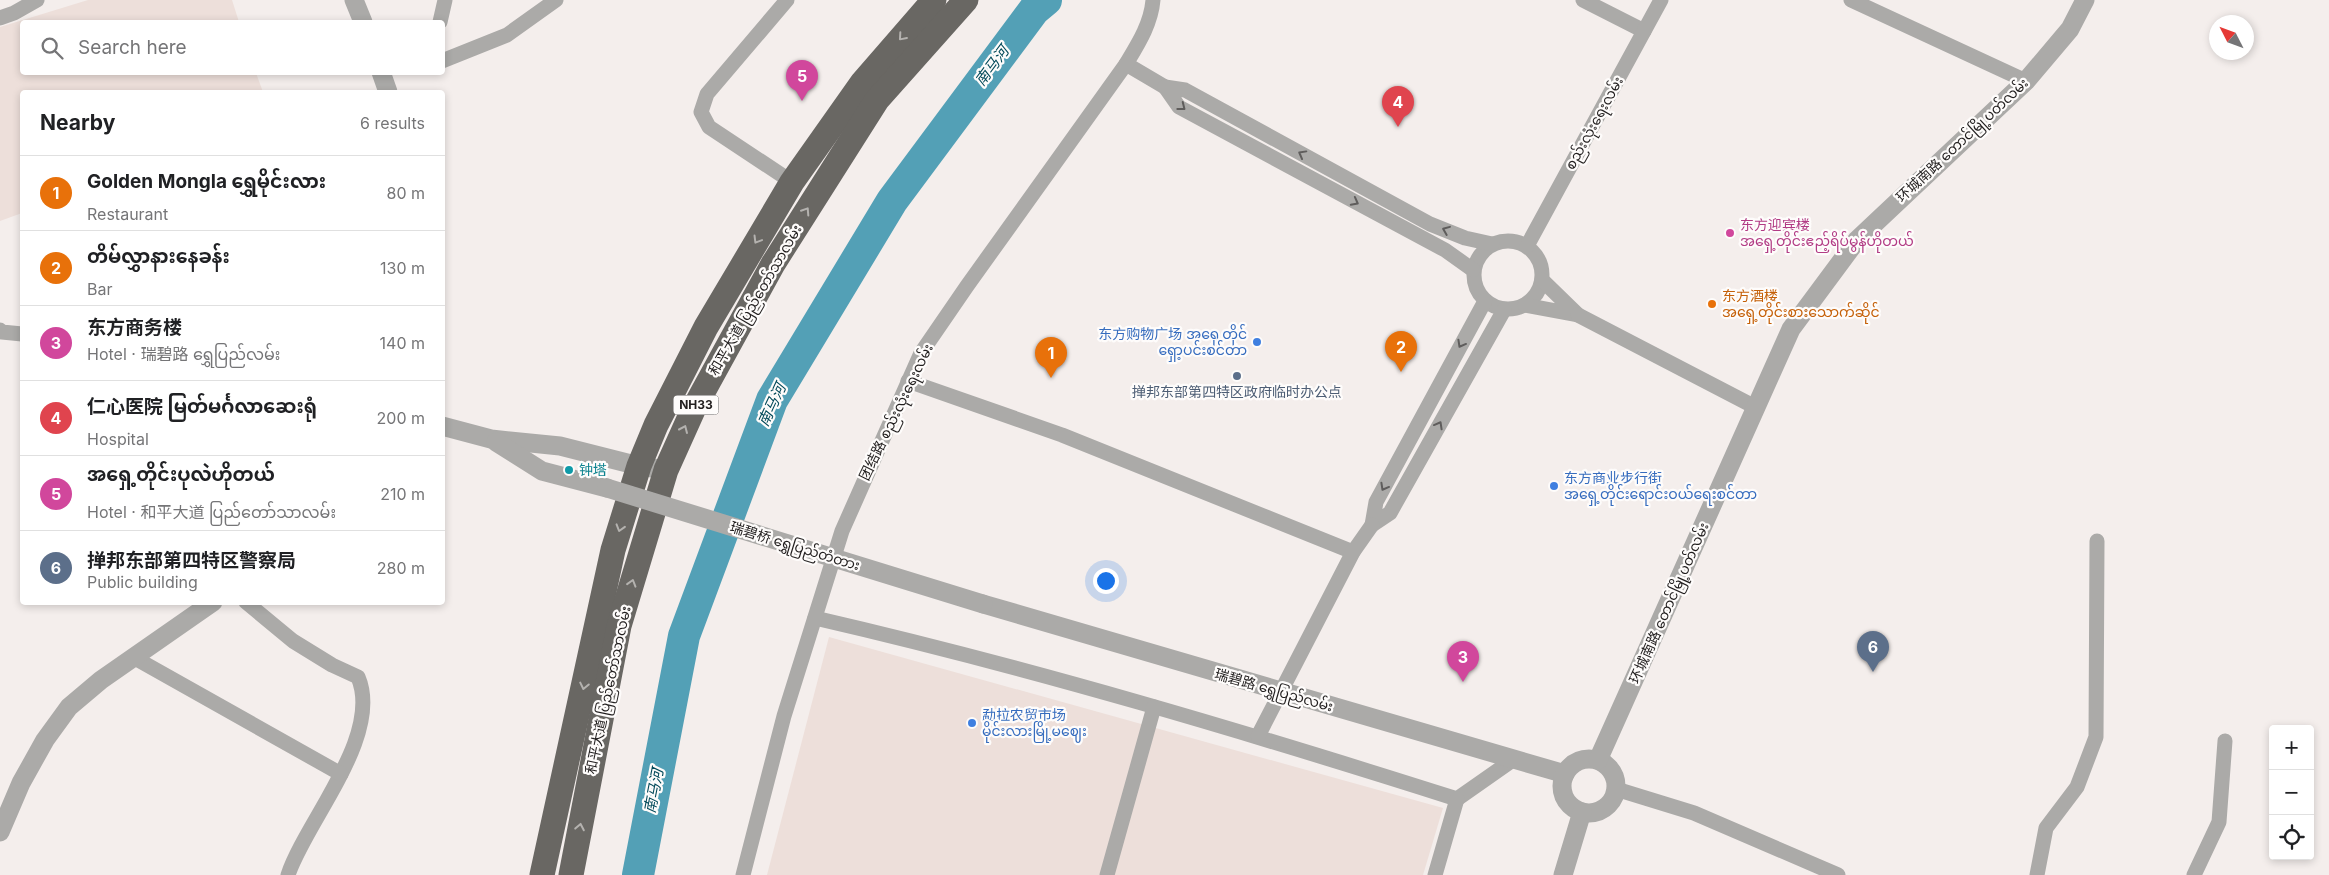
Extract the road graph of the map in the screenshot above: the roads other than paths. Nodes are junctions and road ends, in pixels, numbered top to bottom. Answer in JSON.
{"nodes":[{"id":1,"x":37,"y":0,"type":"edge"},
{"id":2,"x":354,"y":0,"type":"edge"},
{"id":3,"x":445,"y":0,"type":"edge"},
{"id":4,"x":556,"y":0,"type":"edge"},
{"id":5,"x":787,"y":0,"type":"edge"},
{"id":6,"x":934,"y":0,"type":"edge"},
{"id":7,"x":966,"y":0,"type":"edge"},
{"id":8,"x":1153,"y":0,"type":"edge"},
{"id":9,"x":1584,"y":0,"type":"edge"},
{"id":10,"x":1661,"y":0,"type":"edge"},
{"id":11,"x":1851,"y":0,"type":"edge"},
{"id":12,"x":2085,"y":0,"type":"edge"},
{"id":13,"x":0,"y":18,"type":"edge"},
{"id":14,"x":362,"y":20,"type":"edge"},
{"id":15,"x":440,"y":20,"type":"edge"},
{"id":16,"x":1644,"y":31,"type":"junction"},
{"id":17,"x":445,"y":59,"type":"edge"},
{"id":18,"x":1126,"y":64,"type":"junction"},
{"id":19,"x":383,"y":75,"type":"edge"},
{"id":20,"x":2026,"y":81,"type":"junction"},
{"id":21,"x":1165,"y":87,"type":"junction"},
{"id":22,"x":387,"y":90,"type":"edge"},
{"id":23,"x":792,"y":182,"type":"junction"},
{"id":24,"x":1492,"y":244,"type":"junction"},
{"id":25,"x":1527,"y":246,"type":"junction"},
{"id":26,"x":1473,"y":270,"type":"junction"},
{"id":27,"x":1542,"y":280,"type":"junction"},
{"id":28,"x":1485,"y":301,"type":"junction"},
{"id":29,"x":1525,"y":305,"type":"junction"},
{"id":30,"x":1504,"y":310,"type":"junction"},
{"id":31,"x":1578,"y":315,"type":"junction"},
{"id":32,"x":1,"y":332,"type":"edge"},
{"id":33,"x":20,"y":334,"type":"edge"},
{"id":34,"x":908,"y":382,"type":"junction"},
{"id":35,"x":1756,"y":408,"type":"junction"},
{"id":36,"x":445,"y":427,"type":"edge"},
{"id":37,"x":491,"y":439,"type":"junction"},
{"id":38,"x":639,"y":466,"type":"junction"},
{"id":39,"x":666,"y":470,"type":"junction"},
{"id":40,"x":1372,"y":525,"type":"junction"},
{"id":41,"x":2097,"y":541,"type":"dead end"},
{"id":42,"x":1353,"y":552,"type":"junction"},
{"id":43,"x":983,"y":604,"type":"joint"},
{"id":44,"x":209,"y":605,"type":"edge"},
{"id":45,"x":250,"y":605,"type":"edge"},
{"id":46,"x":816,"y":618,"type":"junction"},
{"id":47,"x":133,"y":658,"type":"junction"},
{"id":48,"x":1281,"y":692,"type":"junction"},
{"id":49,"x":1154,"y":707,"type":"junction"},
{"id":50,"x":1258,"y":736,"type":"junction"},
{"id":51,"x":2226,"y":741,"type":"dead end"},
{"id":52,"x":1514,"y":759,"type":"junction"},
{"id":53,"x":1598,"y":760,"type":"junction"},
{"id":54,"x":341,"y":774,"type":"junction"},
{"id":55,"x":1565,"y":774,"type":"junction"},
{"id":56,"x":1616,"y":788,"type":"junction"},
{"id":57,"x":1458,"y":799,"type":"junction"},
{"id":58,"x":1582,"y":812,"type":"junction"},
{"id":59,"x":0,"y":832,"type":"edge"},
{"id":60,"x":288,"y":875,"type":"edge"},
{"id":61,"x":542,"y":875,"type":"edge"},
{"id":62,"x":571,"y":875,"type":"edge"},
{"id":63,"x":744,"y":875,"type":"edge"},
{"id":64,"x":1107,"y":875,"type":"edge"},
{"id":65,"x":1435,"y":875,"type":"edge"},
{"id":66,"x":1563,"y":875,"type":"edge"},
{"id":67,"x":1838,"y":875,"type":"edge"},
{"id":68,"x":2037,"y":875,"type":"edge"},
{"id":69,"x":2194,"y":875,"type":"edge"}],
"edges":[{"from":1,"to":13,"type":"street"},
{"from":2,"to":14,"type":"street"},
{"from":3,"to":15,"type":"street"},
{"from":4,"to":17,"type":"street"},
{"from":5,"to":23,"type":"street"},
{"from":6,"to":23,"type":"highway","name":"和平大道 ပြည်တော်သာလမ်း","number":"NH33","one_way":true},
{"from":39,"to":7,"type":"highway","name":"和平大道 ပြည်တော်သာလမ်း","number":"NH33","one_way":true},
{"from":8,"to":18,"type":"street","name":"团结路 စည်းလုံးရေးလမ်း"},
{"from":9,"to":16,"type":"street"},
{"from":10,"to":16,"type":"street","name":"စည်းလုံးရေးလမ်း"},
{"from":11,"to":20,"type":"street"},
{"from":12,"to":20,"type":"street","name":"环城南路 တောင်မြို့ပတ်လမ်း"},
{"from":16,"to":25,"type":"street","name":"စည်းလုံးရေးလမ်း"},
{"from":18,"to":21,"type":"street"},
{"from":18,"to":34,"type":"street","name":"团结路 စည်းလုံးရေးလမ်း"},
{"from":19,"to":22,"type":"street"},
{"from":20,"to":35,"type":"street","name":"环城南路 တောင်မြို့ပတ်လမ်း"},
{"from":24,"to":21,"type":"street","one_way":true},
{"from":21,"to":26,"type":"street","one_way":true},
{"from":23,"to":38,"type":"highway","name":"和平大道 ပြည်တော်သာလမ်း","number":"NH33","one_way":true},
{"from":24,"to":25,"type":"street"},
{"from":24,"to":26,"type":"street"},
{"from":25,"to":27,"type":"street"},
{"from":26,"to":28,"type":"street"},
{"from":27,"to":29,"type":"street"},
{"from":27,"to":31,"type":"street"},
{"from":28,"to":30,"type":"street"},
{"from":28,"to":40,"type":"street","one_way":true},
{"from":29,"to":30,"type":"street"},
{"from":29,"to":31,"type":"street"},
{"from":40,"to":30,"type":"street","one_way":true},
{"from":31,"to":35,"type":"street"},
{"from":32,"to":33,"type":"street"},
{"from":34,"to":42,"type":"street"},
{"from":34,"to":46,"type":"street","name":"团结路 စည်းလုံးရေးလမ်း"},
{"from":35,"to":53,"type":"street","name":"环城南路 တောင်မြို့ပတ်လမ်း"},
{"from":36,"to":37,"type":"street"},
{"from":37,"to":38,"type":"street"},
{"from":37,"to":43,"type":"street","name":"瑞碧桥 ရွှေပြည်တံတား","bridge":true},
{"from":38,"to":39,"type":"street"},
{"from":38,"to":61,"type":"highway","name":"和平大道 ပြည်တော်သာလမ်း","number":"NH33","one_way":true},
{"from":62,"to":39,"type":"highway","name":"和平大道 ပြည်တော်သာလမ်း","number":"NH33","one_way":true},
{"from":40,"to":42,"type":"street"},
{"from":41,"to":68,"type":"street"},
{"from":42,"to":48,"type":"street"},
{"from":43,"to":48,"type":"street","name":"瑞碧路 ရွှေပြည်လမ်း"},
{"from":44,"to":47,"type":"street"},
{"from":45,"to":54,"type":"street"},
{"from":46,"to":49,"type":"street"},
{"from":46,"to":63,"type":"street","name":"团结路 စည်းလုံးရေးလမ်း"},
{"from":47,"to":54,"type":"street"},
{"from":47,"to":59,"type":"street"},
{"from":48,"to":50,"type":"street"},
{"from":48,"to":52,"type":"street","name":"瑞碧路 ရွှေပြည်လမ်း"},
{"from":49,"to":50,"type":"street"},
{"from":49,"to":64,"type":"street"},
{"from":50,"to":57,"type":"street"},
{"from":51,"to":69,"type":"street"},
{"from":52,"to":55,"type":"street","name":"瑞碧路 ရွှေပြည်လမ်း"},
{"from":52,"to":57,"type":"street"},
{"from":53,"to":55,"type":"street"},
{"from":53,"to":56,"type":"street"},
{"from":54,"to":60,"type":"street"},
{"from":55,"to":58,"type":"street"},
{"from":56,"to":58,"type":"street"},
{"from":56,"to":67,"type":"street"},
{"from":57,"to":65,"type":"street"},
{"from":58,"to":66,"type":"street"}]}
